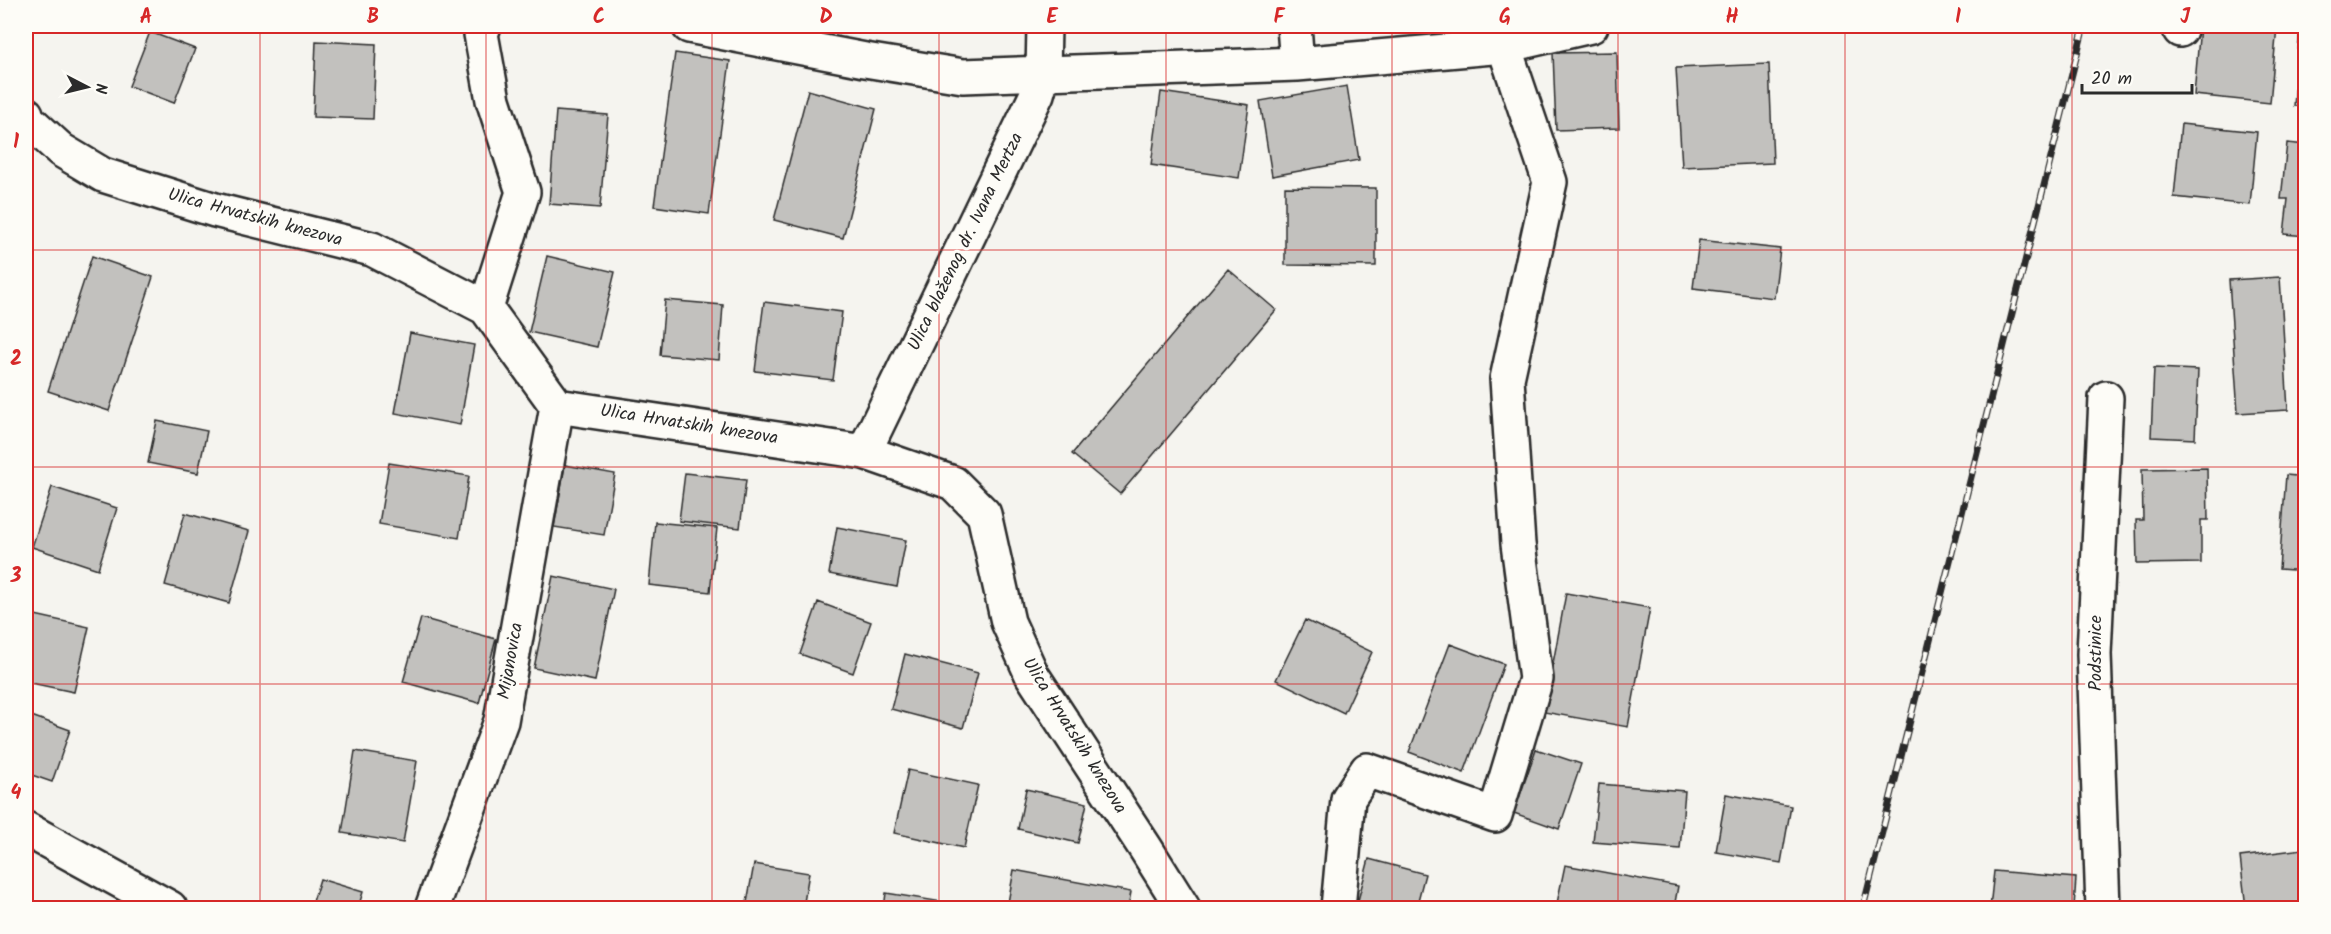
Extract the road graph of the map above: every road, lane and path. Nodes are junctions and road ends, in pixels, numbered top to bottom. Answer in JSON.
{"nodes":[{"id":1,"x":484,"y":26,"type":"edge"},
{"id":2,"x":689,"y":26,"type":"edge"},
{"id":3,"x":1044,"y":26,"type":"edge"},
{"id":4,"x":1294,"y":26,"type":"edge"},
{"id":5,"x":1591,"y":26,"type":"edge"},
{"id":6,"x":1504,"y":46,"type":"junction"},
{"id":7,"x":1297,"y":64,"type":"junction"},
{"id":8,"x":1043,"y":73,"type":"junction"},
{"id":9,"x":26,"y":117,"type":"edge"},
{"id":10,"x":486,"y":308,"type":"junction"},
{"id":11,"x":2106,"y":399,"type":"dead end"},
{"id":12,"x":557,"y":406,"type":"junction"},
{"id":13,"x":864,"y":452,"type":"junction"},
{"id":14,"x":26,"y":829,"type":"edge"},
{"id":15,"x":170,"y":909,"type":"edge"},
{"id":16,"x":432,"y":909,"type":"edge"},
{"id":17,"x":1183,"y":909,"type":"edge"},
{"id":18,"x":1338,"y":909,"type":"edge"},
{"id":19,"x":2103,"y":909,"type":"edge"}],
"edges":[{"from":1,"to":10,"type":"street"},
{"from":2,"to":8,"type":"street"},
{"from":3,"to":8,"type":"street","name":"Ulica blaženog dr. Ivana Mertza"},
{"from":4,"to":7,"type":"street"},
{"from":5,"to":6,"type":"street"},
{"from":6,"to":7,"type":"street"},
{"from":6,"to":18,"type":"street"},
{"from":7,"to":8,"type":"street"},
{"from":8,"to":13,"type":"street","name":"Ulica blaženog dr. Ivana Mertza"},
{"from":9,"to":10,"type":"street","name":"Ulica Hrvatskih knezova"},
{"from":10,"to":12,"type":"street","name":"Ulica Hrvatskih knezova"},
{"from":11,"to":19,"type":"street","name":"Podstinice"},
{"from":12,"to":13,"type":"street","name":"Ulica Hrvatskih knezova"},
{"from":12,"to":16,"type":"street","name":"Mijanovica"},
{"from":13,"to":17,"type":"street","name":"Ulica Hrvatskih knezova"},
{"from":14,"to":15,"type":"street"}]}
